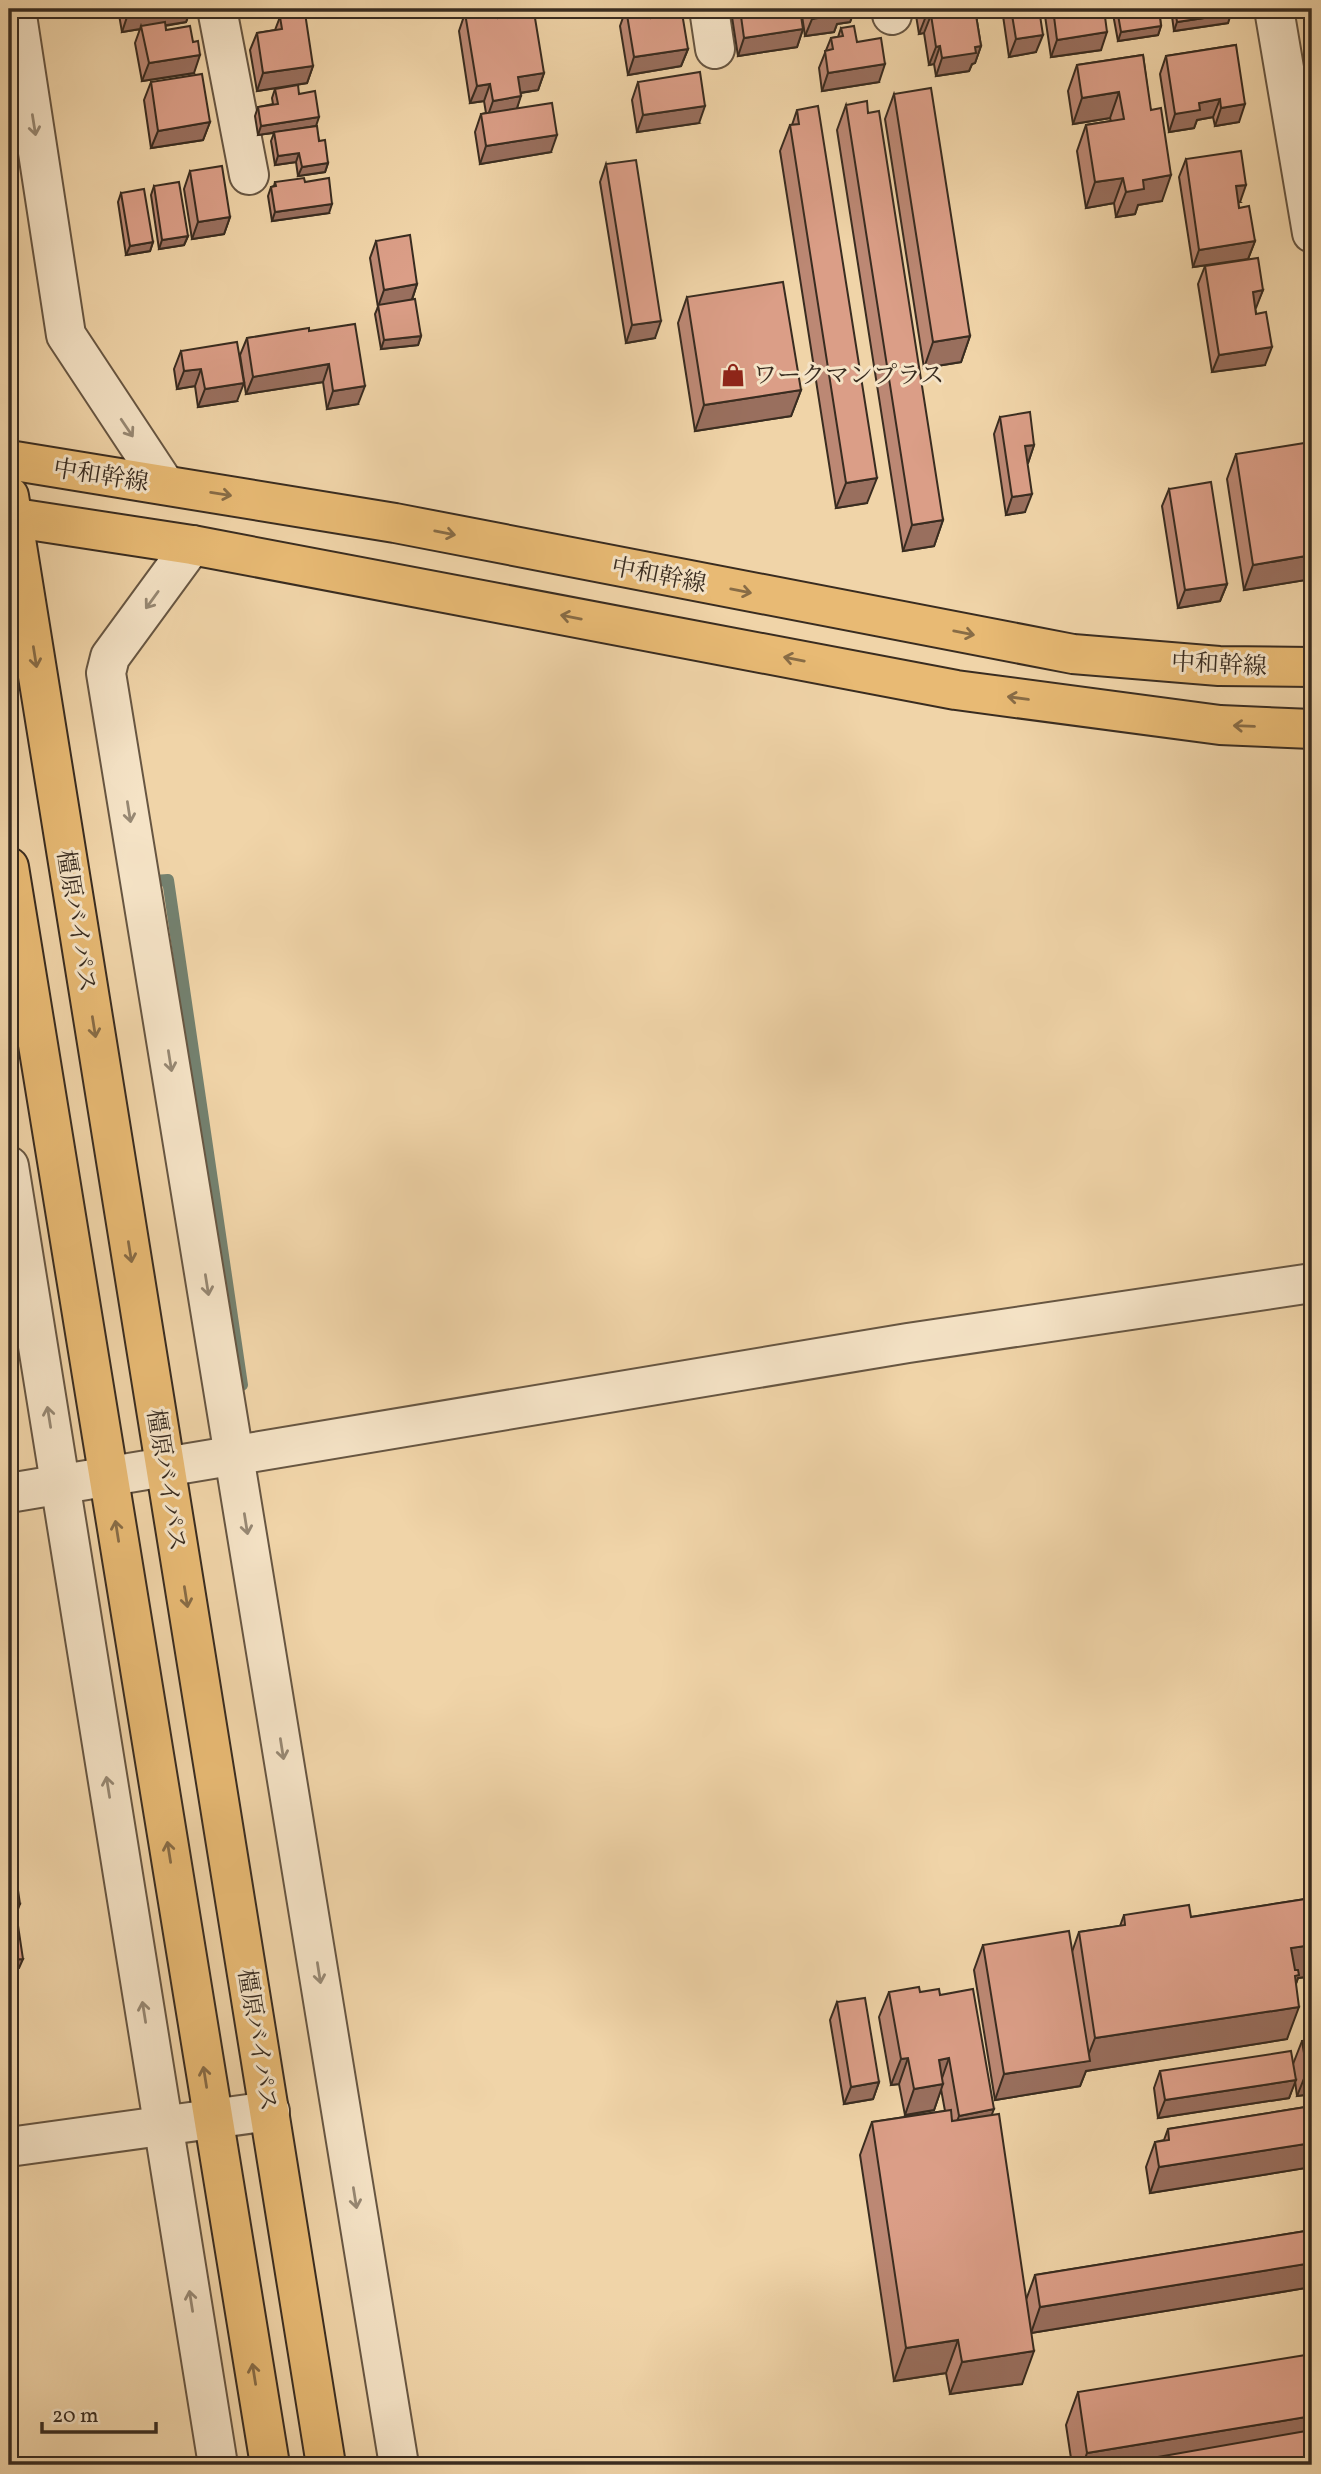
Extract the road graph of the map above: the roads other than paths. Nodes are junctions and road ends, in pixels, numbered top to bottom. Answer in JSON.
{"nodes":[{"id":1,"x":16,"y":9,"type":"edge"},
{"id":2,"x":217,"y":9,"type":"edge"},
{"id":3,"x":709,"y":9,"type":"edge"},
{"id":4,"x":1274,"y":9,"type":"edge"},
{"id":5,"x":715,"y":49,"type":"dead end"},
{"id":6,"x":249,"y":174,"type":"dead end"},
{"id":7,"x":1312,"y":233,"type":"edge"},
{"id":8,"x":9,"y":460,"type":"edge"},
{"id":9,"x":165,"y":485,"type":"junction"},
{"id":10,"x":10,"y":510,"type":"edge"},
{"id":11,"x":192,"y":545,"type":"junction"},
{"id":12,"x":1312,"y":667,"type":"edge"},
{"id":13,"x":1312,"y":729,"type":"edge"},
{"id":14,"x":9,"y":867,"type":"edge"},
{"id":15,"x":9,"y":1166,"type":"edge"},
{"id":16,"x":1312,"y":1283,"type":"edge"},
{"id":17,"x":235,"y":1457,"type":"junction"},
{"id":18,"x":165,"y":1468,"type":"junction"},
{"id":19,"x":108,"y":1477,"type":"junction"},
{"id":20,"x":60,"y":1484,"type":"junction"},
{"id":21,"x":9,"y":1493,"type":"edge"},
{"id":22,"x":270,"y":2111,"type":"junction"},
{"id":23,"x":212,"y":2120,"type":"junction"},
{"id":24,"x":162,"y":2128,"type":"junction"},
{"id":25,"x":9,"y":2147,"type":"edge"},
{"id":26,"x":218,"y":2465,"type":"edge"},
{"id":27,"x":270,"y":2465,"type":"edge"},
{"id":28,"x":326,"y":2465,"type":"edge"},
{"id":29,"x":399,"y":2465,"type":"edge"}],
"edges":[{"from":1,"to":9,"type":"street","one_way":true},
{"from":2,"to":6,"type":"street"},
{"from":3,"to":5,"type":"street"},
{"from":4,"to":7,"type":"street"},
{"from":8,"to":9,"type":"main road","name":"中和幹線"},
{"from":9,"to":12,"type":"main road","name":"中和幹線","one_way":true},
{"from":10,"to":11,"type":"main road"},
{"from":10,"to":18,"type":"main road","name":"橿原バイパス","one_way":true},
{"from":13,"to":11,"type":"main road","one_way":true},
{"from":11,"to":17,"type":"street","one_way":true},
{"from":14,"to":19,"type":"main road"},
{"from":20,"to":15,"type":"street","one_way":true},
{"from":16,"to":17,"type":"street"},
{"from":17,"to":18,"type":"street"},
{"from":17,"to":29,"type":"street","one_way":true},
{"from":18,"to":19,"type":"street"},
{"from":18,"to":22,"type":"main road","name":"橿原バイパス","one_way":true},
{"from":19,"to":20,"type":"street"},
{"from":23,"to":19,"type":"main road","one_way":true},
{"from":20,"to":21,"type":"street"},
{"from":24,"to":20,"type":"street","one_way":true},
{"from":22,"to":23,"type":"street"},
{"from":22,"to":28,"type":"main road","name":"橿原バイパス"},
{"from":23,"to":24,"type":"street"},
{"from":27,"to":23,"type":"main road","one_way":true},
{"from":24,"to":25,"type":"street"},
{"from":26,"to":24,"type":"street","one_way":true}]}
